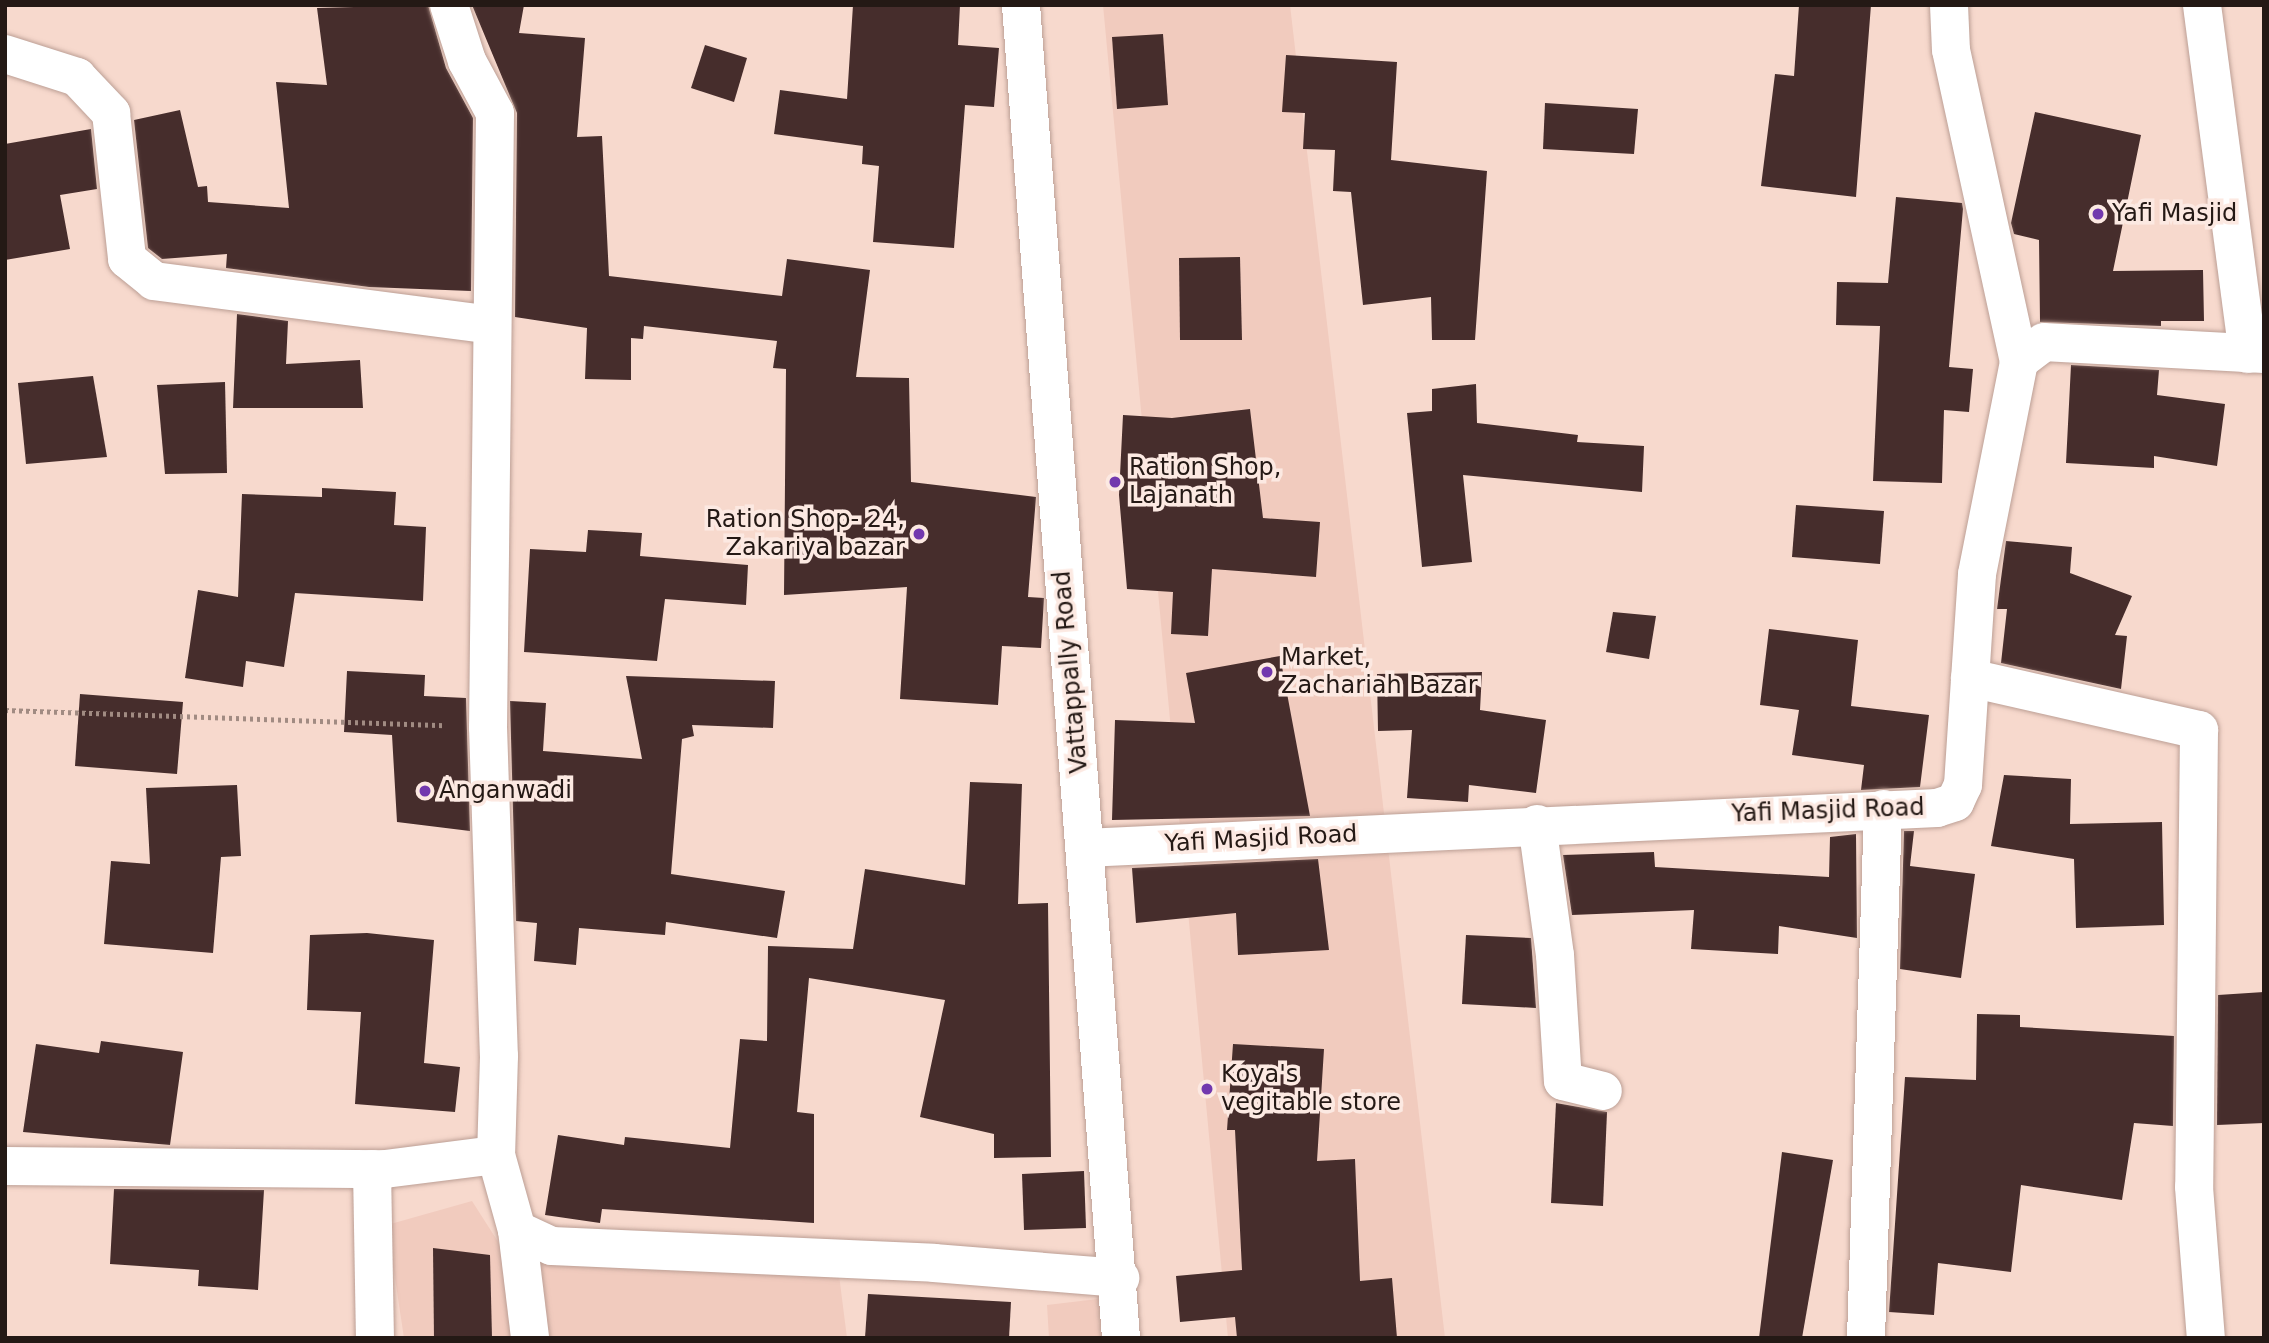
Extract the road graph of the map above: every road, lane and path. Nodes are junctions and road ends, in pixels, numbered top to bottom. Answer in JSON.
{"nodes":[{"id":1,"x":449,"y":5,"type":"edge"},
{"id":2,"x":1021,"y":5,"type":"edge"},
{"id":3,"x":1949,"y":5,"type":"edge"},
{"id":4,"x":2202,"y":5,"type":"edge"},
{"id":5,"x":5,"y":54,"type":"edge"},
{"id":6,"x":491,"y":324,"type":"junction"},
{"id":7,"x":2256,"y":354,"type":"edge"},
{"id":8,"x":2019,"y":361,"type":"junction"},
{"id":9,"x":1969,"y":678,"type":"junction"},
{"id":10,"x":5,"y":709,"type":"edge"},
{"id":11,"x":488,"y":727,"type":"junction"},
{"id":12,"x":1883,"y":809,"type":"junction"},
{"id":13,"x":1537,"y":824,"type":"junction"},
{"id":14,"x":1086,"y":848,"type":"junction"},
{"id":15,"x":1602,"y":1091,"type":"dead end"},
{"id":16,"x":496,"y":1156,"type":"junction"},
{"id":17,"x":5,"y":1166,"type":"edge"},
{"id":18,"x":372,"y":1169,"type":"junction"},
{"id":19,"x":517,"y":1230,"type":"junction"},
{"id":20,"x":1120,"y":1278,"type":"junction"},
{"id":21,"x":375,"y":1338,"type":"edge"},
{"id":22,"x":530,"y":1338,"type":"edge"},
{"id":23,"x":1121,"y":1338,"type":"edge"},
{"id":24,"x":1866,"y":1338,"type":"edge"},
{"id":25,"x":2206,"y":1338,"type":"edge"}],
"edges":[{"from":1,"to":6,"type":"street"},
{"from":2,"to":14,"type":"street","name":"Vattappally Road"},
{"from":3,"to":8,"type":"street"},
{"from":4,"to":7,"type":"street"},
{"from":5,"to":6,"type":"street"},
{"from":6,"to":11,"type":"street"},
{"from":7,"to":8,"type":"street"},
{"from":8,"to":9,"type":"street","name":"Yafi Masjid Road"},
{"from":9,"to":12,"type":"street","name":"Yafi Masjid Road"},
{"from":9,"to":25,"type":"street"},
{"from":10,"to":11,"type":"path"},
{"from":11,"to":16,"type":"street"},
{"from":12,"to":13,"type":"street","name":"Yafi Masjid Road"},
{"from":12,"to":24,"type":"street"},
{"from":13,"to":14,"type":"street","name":"Yafi Masjid Road"},
{"from":13,"to":15,"type":"street"},
{"from":14,"to":20,"type":"street","name":"Vattappally Road"},
{"from":16,"to":18,"type":"street"},
{"from":16,"to":19,"type":"street"},
{"from":17,"to":18,"type":"street"},
{"from":18,"to":21,"type":"street"},
{"from":19,"to":20,"type":"street"},
{"from":19,"to":22,"type":"street"},
{"from":20,"to":23,"type":"street","name":"Vattappally Road"}]}
